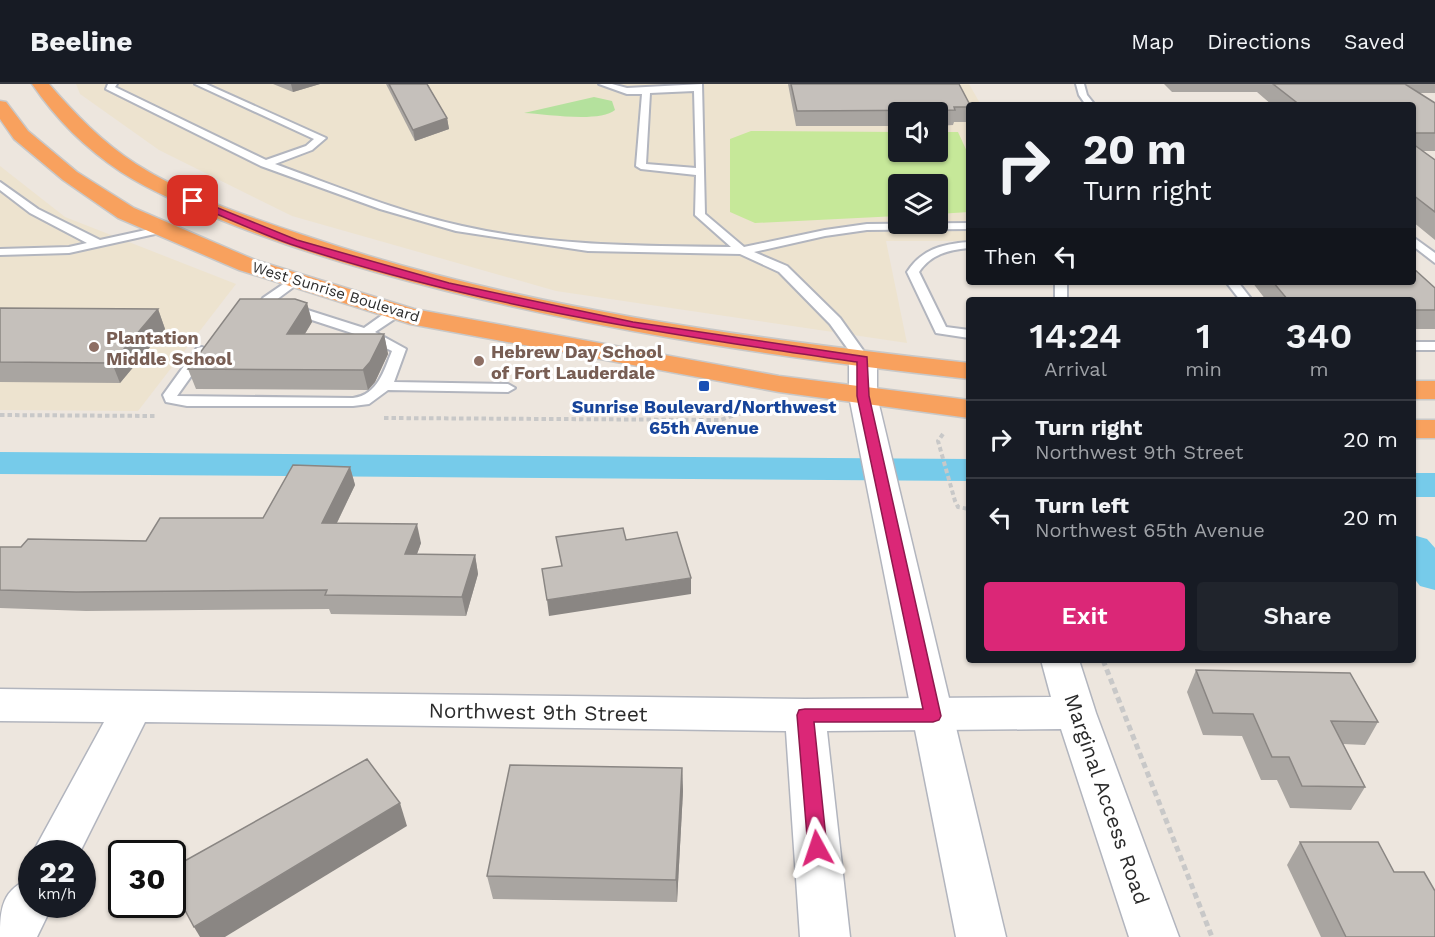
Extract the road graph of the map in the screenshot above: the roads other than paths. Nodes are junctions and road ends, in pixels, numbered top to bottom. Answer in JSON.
{"nodes":[{"id":1,"x":40,"y":84,"type":"edge"},
{"id":2,"x":113,"y":84,"type":"edge"},
{"id":3,"x":199,"y":84,"type":"edge"},
{"id":4,"x":603,"y":84,"type":"edge"},
{"id":5,"x":1080,"y":84,"type":"edge"},
{"id":6,"x":698,"y":86,"type":"edge"},
{"id":7,"x":646,"y":91,"type":"junction"},
{"id":8,"x":1089,"y":102,"type":"edge"},
{"id":9,"x":0,"y":106,"type":"edge"},
{"id":10,"x":265,"y":164,"type":"junction"},
{"id":11,"x":701,"y":172,"type":"junction"},
{"id":12,"x":0,"y":185,"type":"edge"},
{"id":13,"x":966,"y":226,"type":"edge"},
{"id":14,"x":164,"y":230,"type":"junction"},
{"id":15,"x":1416,"y":243,"type":"edge"},
{"id":16,"x":99,"y":244,"type":"junction"},
{"id":17,"x":966,"y":245,"type":"edge"},
{"id":18,"x":742,"y":251,"type":"junction"},
{"id":19,"x":0,"y":252,"type":"edge"},
{"id":20,"x":1435,"y":259,"type":"edge"},
{"id":21,"x":295,"y":280,"type":"junction"},
{"id":22,"x":1234,"y":285,"type":"edge"},
{"id":23,"x":1244,"y":297,"type":"edge"},
{"id":24,"x":545,"y":307,"type":"junction"},
{"id":25,"x":397,"y":311,"type":"junction"},
{"id":26,"x":366,"y":333,"type":"junction"},
{"id":27,"x":966,"y":334,"type":"edge"},
{"id":28,"x":209,"y":341,"type":"edge"},
{"id":29,"x":1416,"y":346,"type":"edge"},
{"id":30,"x":1435,"y":346,"type":"edge"},
{"id":31,"x":863,"y":360,"type":"junction"},
{"id":32,"x":966,"y":371,"type":"edge"},
{"id":33,"x":385,"y":386,"type":"junction"},
{"id":34,"x":508,"y":388,"type":"dead end"},
{"id":35,"x":1416,"y":390,"type":"edge"},
{"id":36,"x":1435,"y":390,"type":"edge"},
{"id":37,"x":863,"y":396,"type":"junction"},
{"id":38,"x":966,"y":409,"type":"edge"},
{"id":39,"x":1416,"y":429,"type":"edge"},
{"id":40,"x":1435,"y":429,"type":"edge"},
{"id":41,"x":1061,"y":663,"type":"edge"},
{"id":42,"x":0,"y":705,"type":"edge"},
{"id":43,"x":133,"y":707,"type":"junction"},
{"id":44,"x":1076,"y":713,"type":"junction"},
{"id":45,"x":805,"y":715,"type":"junction"},
{"id":46,"x":933,"y":716,"type":"junction"},
{"id":47,"x":62,"y":840,"type":"edge"},
{"id":48,"x":22,"y":918,"type":"edge"},
{"id":49,"x":11,"y":937,"type":"edge"},
{"id":50,"x":825,"y":937,"type":"edge"},
{"id":51,"x":981,"y":937,"type":"edge"},
{"id":52,"x":1154,"y":937,"type":"edge"}],
"edges":[{"from":1,"to":24,"type":"highway","name":"West Sunrise Boulevard"},
{"from":2,"to":10,"type":"lane"},
{"from":3,"to":10,"type":"lane"},
{"from":4,"to":7,"type":"lane"},
{"from":5,"to":8,"type":"lane"},
{"from":6,"to":7,"type":"lane"},
{"from":6,"to":11,"type":"lane"},
{"from":7,"to":11,"type":"lane"},
{"from":9,"to":14,"type":"highway","name":"West Sunrise Boulevard"},
{"from":10,"to":18,"type":"lane"},
{"from":11,"to":18,"type":"lane"},
{"from":12,"to":16,"type":"lane"},
{"from":13,"to":18,"type":"lane"},
{"from":14,"to":16,"type":"lane"},
{"from":14,"to":21,"type":"highway","name":"West Sunrise Boulevard"},
{"from":15,"to":20,"type":"lane"},
{"from":16,"to":19,"type":"lane"},
{"from":17,"to":27,"type":"lane"},
{"from":18,"to":31,"type":"lane"},
{"from":21,"to":24,"type":"highway"},
{"from":21,"to":25,"type":"highway","name":"West Sunrise Boulevard"},
{"from":21,"to":26,"type":"lane"},
{"from":22,"to":23,"type":"lane"},
{"from":24,"to":31,"type":"highway","name":"West Sunrise Boulevard"},
{"from":25,"to":26,"type":"lane"},
{"from":25,"to":37,"type":"highway","name":"West Sunrise Boulevard"},
{"from":26,"to":33,"type":"lane"},
{"from":28,"to":33,"type":"lane"},
{"from":29,"to":30,"type":"lane"},
{"from":31,"to":32,"type":"highway","name":"West Sunrise Boulevard"},
{"from":31,"to":37,"type":"street"},
{"from":33,"to":34,"type":"lane"},
{"from":35,"to":36,"type":"highway"},
{"from":37,"to":38,"type":"highway","name":"West Sunrise Boulevard"},
{"from":37,"to":46,"type":"street"},
{"from":39,"to":40,"type":"highway"},
{"from":41,"to":44,"type":"street","name":"Marginal Access Road"},
{"from":42,"to":43,"type":"street","name":"Northwest 9th Street"},
{"from":43,"to":45,"type":"street","name":"Northwest 9th Street"},
{"from":43,"to":47,"type":"street"},
{"from":44,"to":46,"type":"street","name":"Northwest 9th Street"},
{"from":44,"to":52,"type":"street","name":"Marginal Access Road"},
{"from":45,"to":46,"type":"street","name":"Northwest 9th Street"},
{"from":45,"to":50,"type":"street"},
{"from":46,"to":51,"type":"street"},
{"from":48,"to":49,"type":"street"}]}
